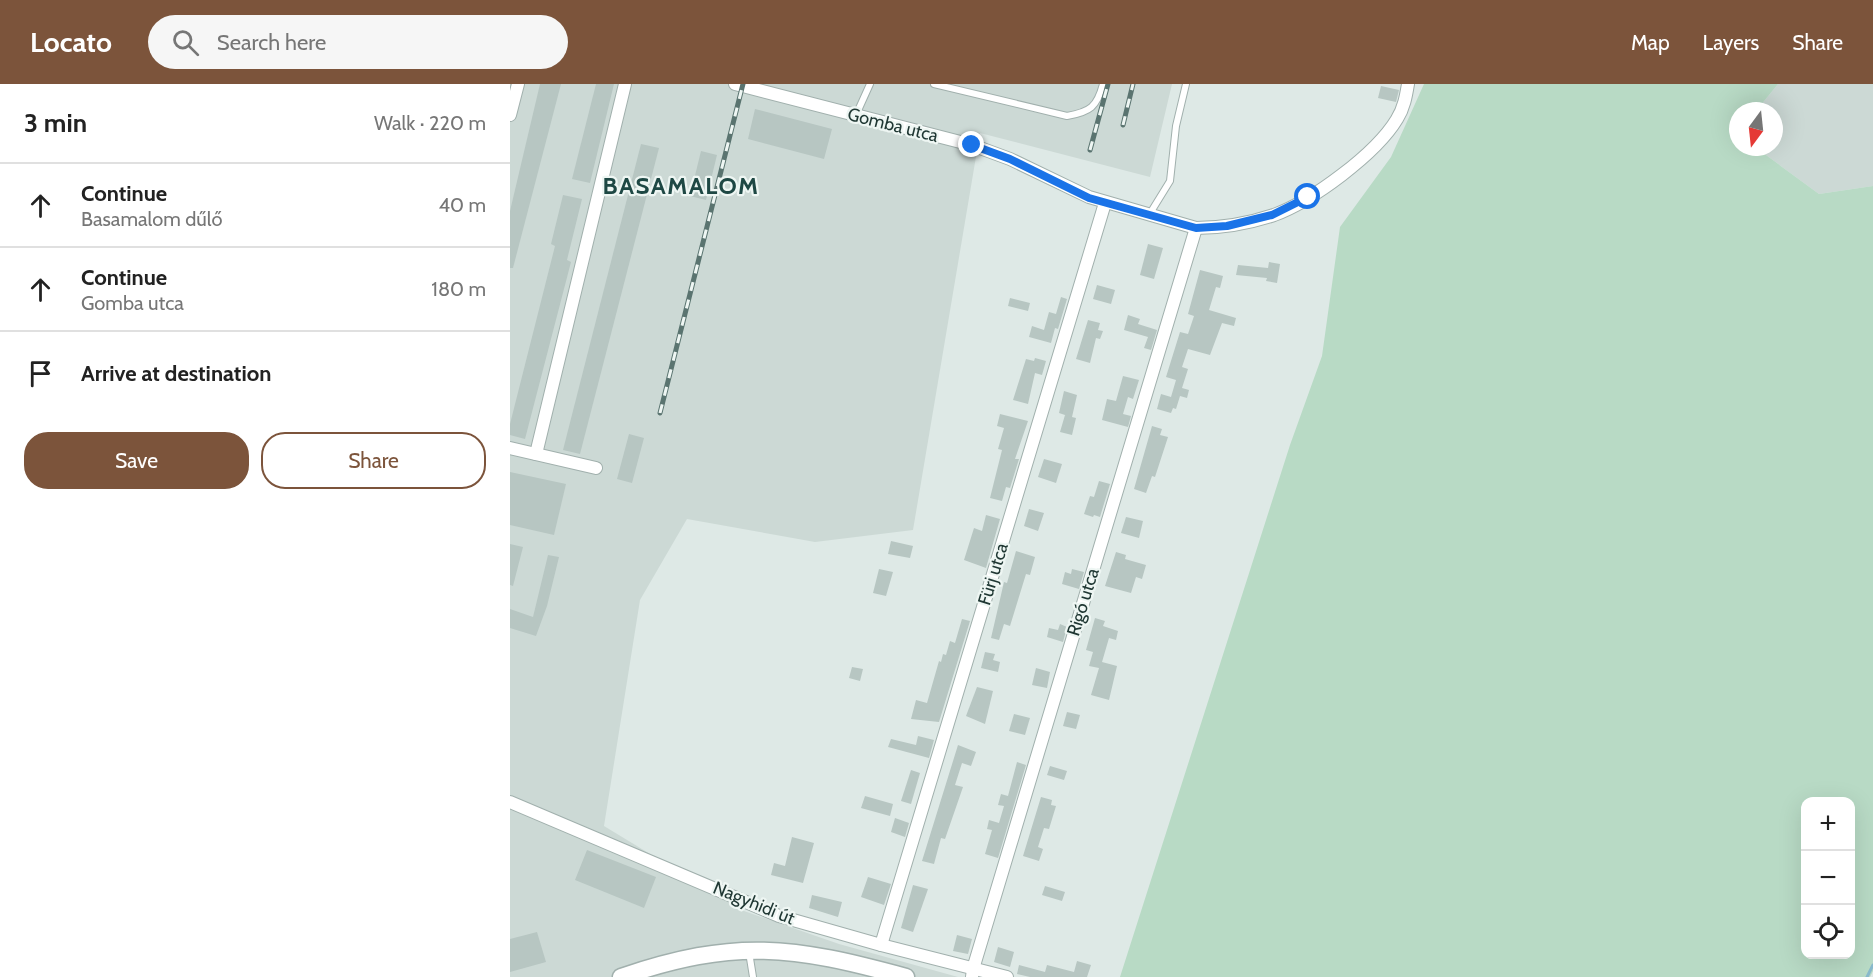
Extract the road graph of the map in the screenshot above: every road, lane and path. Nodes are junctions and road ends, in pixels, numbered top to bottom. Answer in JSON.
{"nodes":[{"id":1,"x":518,"y":84,"type":"edge"},
{"id":2,"x":625,"y":84,"type":"edge"},
{"id":3,"x":735,"y":84,"type":"edge"},
{"id":4,"x":870,"y":84,"type":"edge"},
{"id":5,"x":934,"y":84,"type":"edge"},
{"id":6,"x":1103,"y":84,"type":"edge"},
{"id":7,"x":1186,"y":84,"type":"edge"},
{"id":8,"x":1408,"y":84,"type":"edge"},
{"id":9,"x":510,"y":115,"type":"edge"},
{"id":10,"x":856,"y":115,"type":"junction"},
{"id":11,"x":1105,"y":203,"type":"junction"},
{"id":12,"x":1149,"y":215,"type":"junction"},
{"id":13,"x":1196,"y":228,"type":"junction"},
{"id":14,"x":510,"y":448,"type":"edge"},
{"id":15,"x":536,"y":454,"type":"junction"},
{"id":16,"x":596,"y":468,"type":"dead end"},
{"id":17,"x":510,"y":802,"type":"edge"},
{"id":18,"x":881,"y":945,"type":"junction"},
{"id":19,"x":749,"y":949,"type":"junction"},
{"id":20,"x":973,"y":973,"type":"edge"},
{"id":21,"x":621,"y":977,"type":"edge"},
{"id":22,"x":753,"y":977,"type":"edge"},
{"id":23,"x":906,"y":977,"type":"edge"},
{"id":24,"x":1007,"y":977,"type":"edge"}],
"edges":[{"from":1,"to":9,"type":"street"},
{"from":2,"to":15,"type":"street"},
{"from":3,"to":10,"type":"street","name":"Gomba utca"},
{"from":4,"to":10,"type":"lane"},
{"from":5,"to":6,"type":"lane"},
{"from":7,"to":12,"type":"lane"},
{"from":8,"to":13,"type":"street","name":"Gomba utca"},
{"from":10,"to":11,"type":"street","name":"Gomba utca"},
{"from":11,"to":12,"type":"street","name":"Gomba utca"},
{"from":11,"to":18,"type":"street","name":"Fürj utca"},
{"from":12,"to":13,"type":"street","name":"Gomba utca"},
{"from":13,"to":20,"type":"street","name":"Rigó utca"},
{"from":14,"to":15,"type":"street"},
{"from":15,"to":16,"type":"street"},
{"from":17,"to":18,"type":"street","name":"Nagyhidi út"},
{"from":18,"to":20,"type":"street","name":"Nagyhidi út"},
{"from":19,"to":21,"type":"street"},
{"from":19,"to":22,"type":"lane"},
{"from":19,"to":23,"type":"street"},
{"from":20,"to":24,"type":"street","name":"Nagyhidi út"}]}
